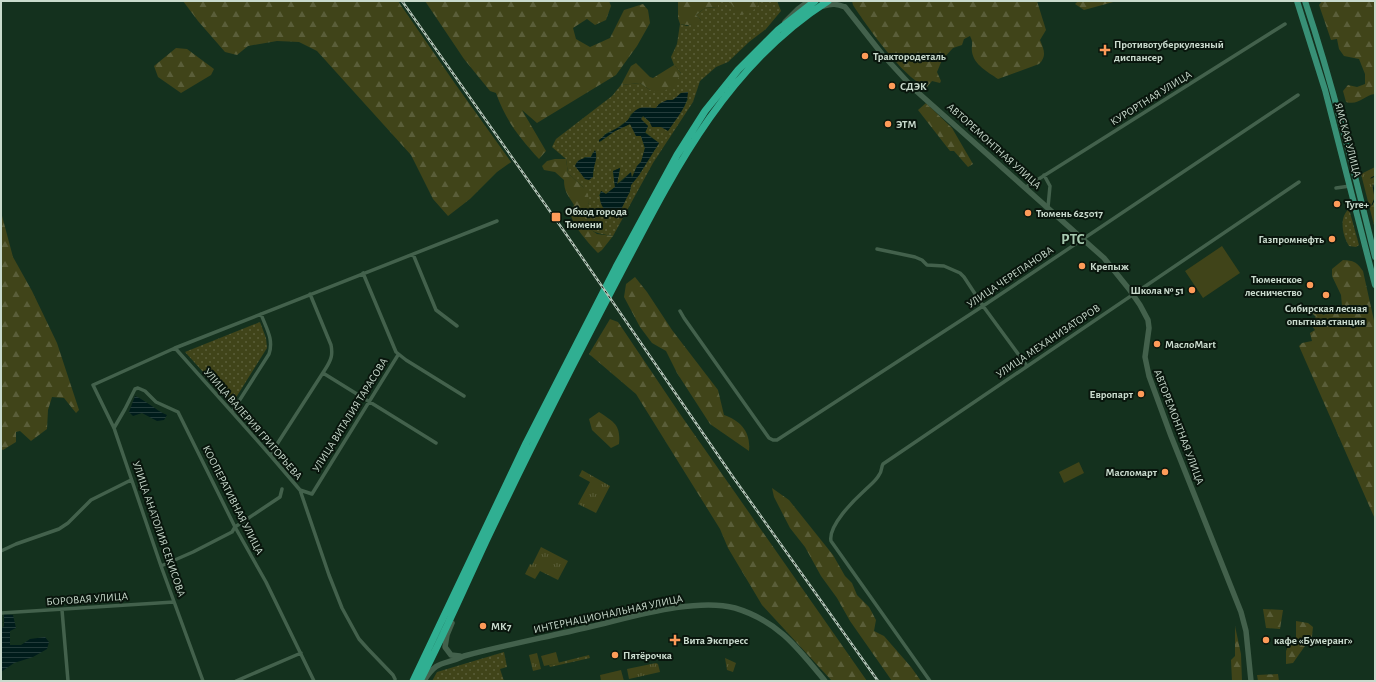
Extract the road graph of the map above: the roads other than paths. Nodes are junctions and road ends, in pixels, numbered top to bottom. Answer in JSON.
{"nodes":[{"id":1,"x":809,"y":1,"type":"edge"},
{"id":2,"x":815,"y":1,"type":"edge"},
{"id":3,"x":828,"y":1,"type":"edge"},
{"id":4,"x":1298,"y":1,"type":"edge"},
{"id":5,"x":1305,"y":1,"type":"edge"},
{"id":6,"x":844,"y":4,"type":"edge"},
{"id":7,"x":1285,"y":24,"type":"dead end"},
{"id":8,"x":792,"y":27,"type":"junction"},
{"id":9,"x":778,"y":30,"type":"junction"},
{"id":10,"x":1298,"y":95,"type":"dead end"},
{"id":11,"x":1044,"y":175,"type":"junction"},
{"id":12,"x":1299,"y":182,"type":"dead end"},
{"id":13,"x":1350,"y":186,"type":"junction"},
{"id":14,"x":1026,"y":187,"type":"junction"},
{"id":15,"x":1336,"y":188,"type":"dead end"},
{"id":16,"x":1048,"y":207,"type":"junction"},
{"id":17,"x":497,"y":221,"type":"dead end"},
{"id":18,"x":1084,"y":239,"type":"junction"},
{"id":19,"x":877,"y":249,"type":"dead end"},
{"id":20,"x":413,"y":254,"type":"junction"},
{"id":21,"x":1375,"y":257,"type":"edge"},
{"id":22,"x":619,"y":269,"type":"junction"},
{"id":23,"x":363,"y":273,"type":"junction"},
{"id":24,"x":1375,"y":285,"type":"edge"},
{"id":25,"x":310,"y":294,"type":"junction"},
{"id":26,"x":1132,"y":294,"type":"junction"},
{"id":27,"x":983,"y":306,"type":"junction"},
{"id":28,"x":680,"y":311,"type":"dead end"},
{"id":29,"x":597,"y":312,"type":"junction"},
{"id":30,"x":261,"y":314,"type":"junction"},
{"id":31,"x":457,"y":326,"type":"dead end"},
{"id":32,"x":175,"y":348,"type":"junction"},
{"id":33,"x":398,"y":355,"type":"junction"},
{"id":34,"x":1027,"y":366,"type":"junction"},
{"id":35,"x":323,"y":373,"type":"junction"},
{"id":36,"x":464,"y":396,"type":"dead end"},
{"id":37,"x":370,"y":402,"type":"junction"},
{"id":38,"x":232,"y":412,"type":"junction"},
{"id":39,"x":114,"y":428,"type":"junction"},
{"id":40,"x":436,"y":443,"type":"dead end"},
{"id":41,"x":270,"y":455,"type":"junction"},
{"id":42,"x":131,"y":480,"type":"junction"},
{"id":43,"x":282,"y":489,"type":"dead end"},
{"id":44,"x":300,"y":490,"type":"junction"},
{"id":45,"x":235,"y":527,"type":"junction"},
{"id":46,"x":1,"y":551,"type":"edge"},
{"id":47,"x":161,"y":566,"type":"junction"},
{"id":48,"x":462,"y":593,"type":"junction"},
{"id":49,"x":174,"y":602,"type":"junction"},
{"id":50,"x":62,"y":610,"type":"junction"},
{"id":51,"x":1,"y":613,"type":"edge"},
{"id":52,"x":301,"y":653,"type":"junction"},
{"id":53,"x":464,"y":656,"type":"junction"},
{"id":54,"x":395,"y":679,"type":"dead end"},
{"id":55,"x":68,"y":681,"type":"edge"},
{"id":56,"x":203,"y":681,"type":"edge"},
{"id":57,"x":236,"y":681,"type":"edge"},
{"id":58,"x":314,"y":681,"type":"edge"},
{"id":59,"x":412,"y":681,"type":"edge"},
{"id":60,"x":420,"y":681,"type":"edge"},
{"id":61,"x":424,"y":681,"type":"edge"},
{"id":62,"x":825,"y":681,"type":"edge"},
{"id":63,"x":930,"y":681,"type":"edge"},
{"id":64,"x":1251,"y":681,"type":"edge"}],
"edges":[{"from":1,"to":9,"type":"street"},
{"from":2,"to":9,"type":"highway"},
{"from":3,"to":8,"type":"highway"},
{"from":4,"to":13,"type":"main road","name":"ЯМСКАЯ УЛИЦА"},
{"from":5,"to":21,"type":"main road","name":"ЯМСКАЯ УЛИЦА"},
{"from":6,"to":8,"type":"street"},
{"from":6,"to":14,"type":"street","name":"АВТОРЕМОНТНАЯ УЛИЦА"},
{"from":7,"to":11,"type":"street","name":"КУРОРТНАЯ УЛИЦА"},
{"from":8,"to":22,"type":"highway"},
{"from":9,"to":22,"type":"highway"},
{"from":10,"to":18,"type":"street","name":"УЛИЦА ЧЕРЕПАНОВА"},
{"from":11,"to":14,"type":"street","name":"КУРОРТНАЯ УЛИЦА"},
{"from":11,"to":16,"type":"street"},
{"from":12,"to":26,"type":"street","name":"УЛИЦА МЕХАНИЗАТОРОВ"},
{"from":13,"to":15,"type":"street"},
{"from":13,"to":24,"type":"main road","name":"ЯМСКАЯ УЛИЦА"},
{"from":14,"to":16,"type":"street","name":"АВТОРЕМОНТНАЯ УЛИЦА"},
{"from":16,"to":18,"type":"street","name":"АВТОРЕМОНТНАЯ УЛИЦА"},
{"from":17,"to":20,"type":"street"},
{"from":18,"to":26,"type":"street","name":"АВТОРЕМОНТНАЯ УЛИЦА"},
{"from":18,"to":27,"type":"street","name":"УЛИЦА ЧЕРЕПАНОВА"},
{"from":19,"to":27,"type":"street"},
{"from":20,"to":23,"type":"street"},
{"from":20,"to":31,"type":"street"},
{"from":22,"to":29,"type":"highway"},
{"from":23,"to":25,"type":"street"},
{"from":23,"to":33,"type":"street"},
{"from":25,"to":30,"type":"street"},
{"from":25,"to":35,"type":"street"},
{"from":26,"to":34,"type":"street","name":"УЛИЦА МЕХАНИЗАТОРОВ"},
{"from":26,"to":64,"type":"street","name":"АВТОРЕМОНТНАЯ УЛИЦА"},
{"from":27,"to":28,"type":"street","name":"УЛИЦА ЧЕРЕПАНОВА"},
{"from":27,"to":34,"type":"street"},
{"from":29,"to":48,"type":"highway"},
{"from":29,"to":59,"type":"highway"},
{"from":30,"to":32,"type":"street"},
{"from":30,"to":38,"type":"street"},
{"from":32,"to":38,"type":"street","name":"УЛИЦА ВАЛЕРИЯ ГРИГОРЬЕВА"},
{"from":32,"to":39,"type":"street","name":"УЛИЦА АНАТОЛИЯ СЕКИСОВА"},
{"from":33,"to":36,"type":"street"},
{"from":33,"to":37,"type":"street","name":"УЛИЦА ВИТАЛИЯ ТАРАСОВА"},
{"from":34,"to":63,"type":"street","name":"УЛИЦА МЕХАНИЗАТОРОВ"},
{"from":35,"to":37,"type":"street"},
{"from":35,"to":41,"type":"street"},
{"from":37,"to":40,"type":"street"},
{"from":37,"to":44,"type":"street","name":"УЛИЦА ВИТАЛИЯ ТАРАСОВА"},
{"from":38,"to":41,"type":"street","name":"УЛИЦА ВАЛЕРИЯ ГРИГОРЬЕВА"},
{"from":39,"to":42,"type":"street","name":"УЛИЦА АНАТОЛИЯ СЕКИСОВА"},
{"from":39,"to":45,"type":"street","name":"КООПЕРАТИВНАЯ УЛИЦА"},
{"from":41,"to":44,"type":"street","name":"УЛИЦА ВАЛЕРИЯ ГРИГОРЬЕВА"},
{"from":42,"to":46,"type":"street"},
{"from":42,"to":47,"type":"street","name":"УЛИЦА АНАТОЛИЯ СЕКИСОВА"},
{"from":43,"to":45,"type":"street"},
{"from":44,"to":54,"type":"street","name":"УЛИЦА ВАЛЕРИЯ ГРИГОРЬЕВА"},
{"from":45,"to":47,"type":"street"},
{"from":45,"to":52,"type":"street","name":"КООПЕРАТИВНАЯ УЛИЦА"},
{"from":47,"to":49,"type":"street","name":"УЛИЦА АНАТОЛИЯ СЕКИСОВА"},
{"from":48,"to":53,"type":"street"},
{"from":48,"to":60,"type":"highway"},
{"from":49,"to":50,"type":"street","name":"БОРОВАЯ УЛИЦА"},
{"from":49,"to":56,"type":"street","name":"УЛИЦА АНАТОЛИЯ СЕКИСОВА"},
{"from":50,"to":51,"type":"street","name":"БОРОВАЯ УЛИЦА"},
{"from":50,"to":55,"type":"street"},
{"from":52,"to":57,"type":"street"},
{"from":52,"to":58,"type":"street","name":"КООПЕРАТИВНАЯ УЛИЦА"},
{"from":53,"to":61,"type":"street","name":"ИНТЕРНАЦИОНАЛЬНАЯ УЛИЦА"},
{"from":53,"to":62,"type":"street","name":"ИНТЕРНАЦИОНАЛЬНАЯ УЛИЦА"}]}
